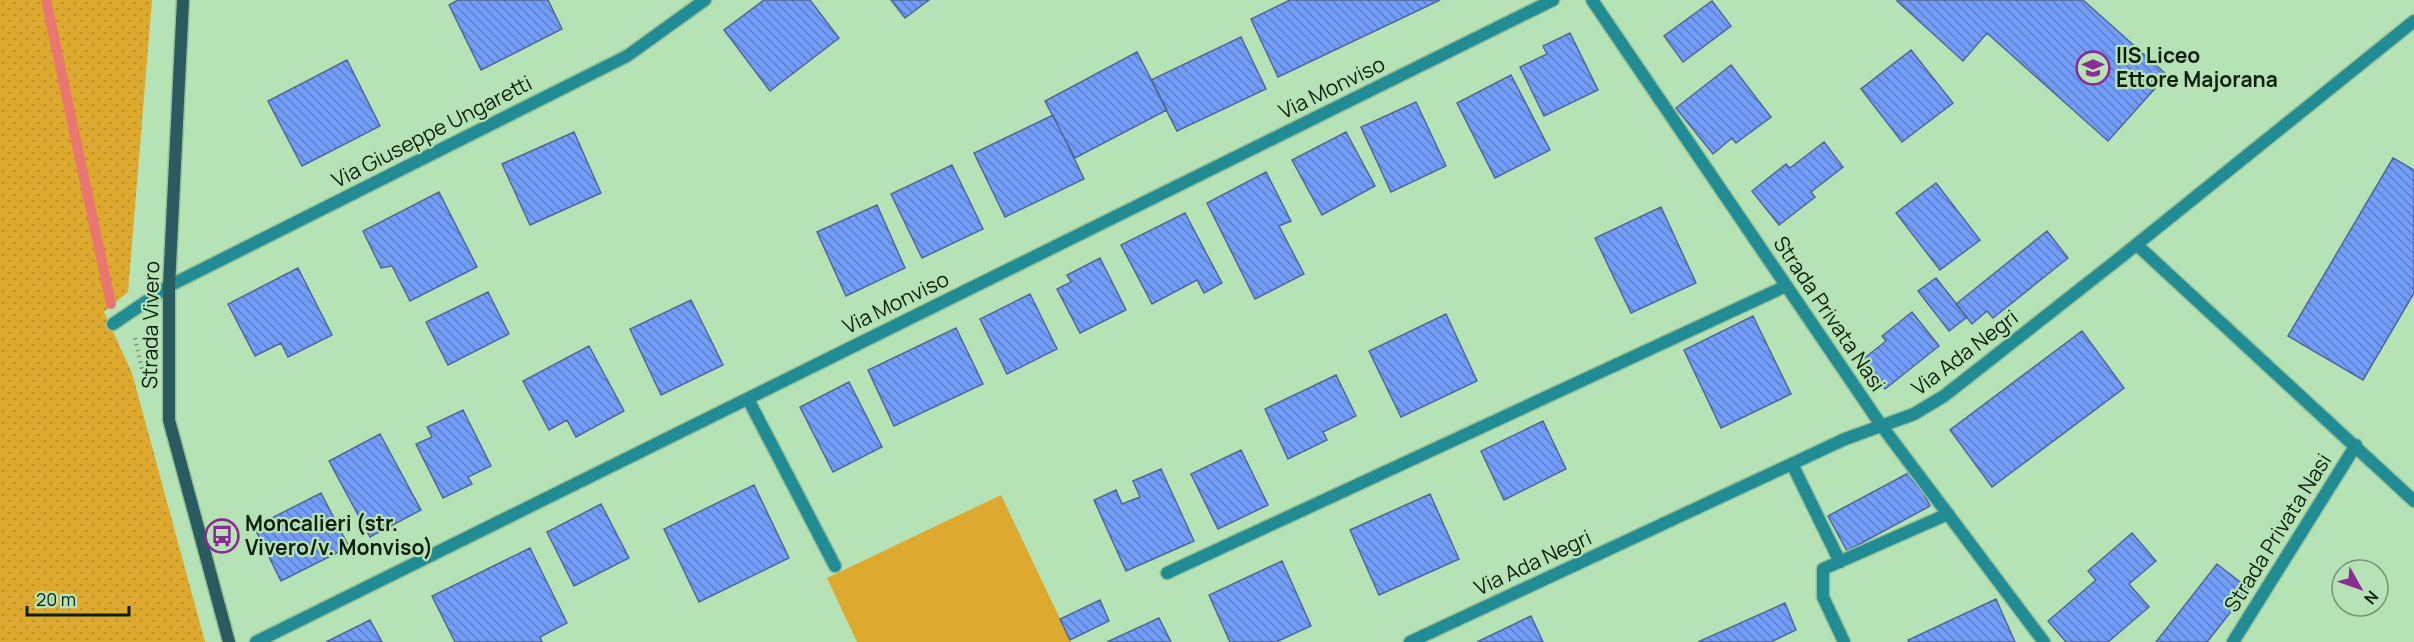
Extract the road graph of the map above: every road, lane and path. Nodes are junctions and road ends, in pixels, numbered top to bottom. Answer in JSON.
{"nodes":[{"id":1,"x":183,"y":0,"type":"edge"},
{"id":2,"x":705,"y":0,"type":"edge"},
{"id":3,"x":1553,"y":0,"type":"edge"},
{"id":4,"x":1592,"y":0,"type":"edge"},
{"id":5,"x":2414,"y":21,"type":"edge"},
{"id":6,"x":2137,"y":245,"type":"junction"},
{"id":7,"x":169,"y":286,"type":"junction"},
{"id":8,"x":1786,"y":286,"type":"junction"},
{"id":9,"x":113,"y":324,"type":"dead end"},
{"id":10,"x":748,"y":399,"type":"junction"},
{"id":11,"x":1881,"y":425,"type":"junction"},
{"id":12,"x":2356,"y":445,"type":"junction"},
{"id":13,"x":1792,"y":464,"type":"junction"},
{"id":14,"x":2414,"y":501,"type":"edge"},
{"id":15,"x":1948,"y":514,"type":"junction"},
{"id":16,"x":1840,"y":562,"type":"junction"},
{"id":17,"x":835,"y":566,"type":"dead end"},
{"id":18,"x":1167,"y":573,"type":"dead end"},
{"id":19,"x":230,"y":642,"type":"edge"},
{"id":20,"x":256,"y":642,"type":"edge"},
{"id":21,"x":1410,"y":642,"type":"edge"},
{"id":22,"x":1844,"y":642,"type":"edge"},
{"id":23,"x":2044,"y":642,"type":"edge"},
{"id":24,"x":2233,"y":642,"type":"edge"}],
"edges":[{"from":1,"to":7,"type":"street","name":"Strada Vivero"},
{"from":2,"to":7,"type":"street","name":"Via Giuseppe Ungaretti"},
{"from":3,"to":10,"type":"street","name":"Via Monviso"},
{"from":4,"to":8,"type":"street","name":"Strada Privata Nasi"},
{"from":5,"to":6,"type":"street","name":"Via Ada Negri"},
{"from":6,"to":11,"type":"street","name":"Via Ada Negri"},
{"from":6,"to":12,"type":"street","name":"Strada Privata Nasi"},
{"from":7,"to":9,"type":"street","name":"Via Giuseppe Ungaretti"},
{"from":7,"to":19,"type":"street","name":"Strada Vivero"},
{"from":8,"to":11,"type":"street","name":"Strada Privata Nasi"},
{"from":8,"to":18,"type":"street"},
{"from":10,"to":17,"type":"street"},
{"from":10,"to":20,"type":"street","name":"Via Monviso"},
{"from":11,"to":13,"type":"street","name":"Via Ada Negri"},
{"from":11,"to":15,"type":"street","name":"Strada Privata Nasi"},
{"from":12,"to":14,"type":"street","name":"Strada Privata Nasi"},
{"from":12,"to":24,"type":"street","name":"Strada Privata Nasi"},
{"from":13,"to":16,"type":"street"},
{"from":13,"to":21,"type":"street","name":"Via Ada Negri"},
{"from":15,"to":16,"type":"street"},
{"from":15,"to":23,"type":"street","name":"Strada Privata Nasi"},
{"from":16,"to":22,"type":"street"}]}
